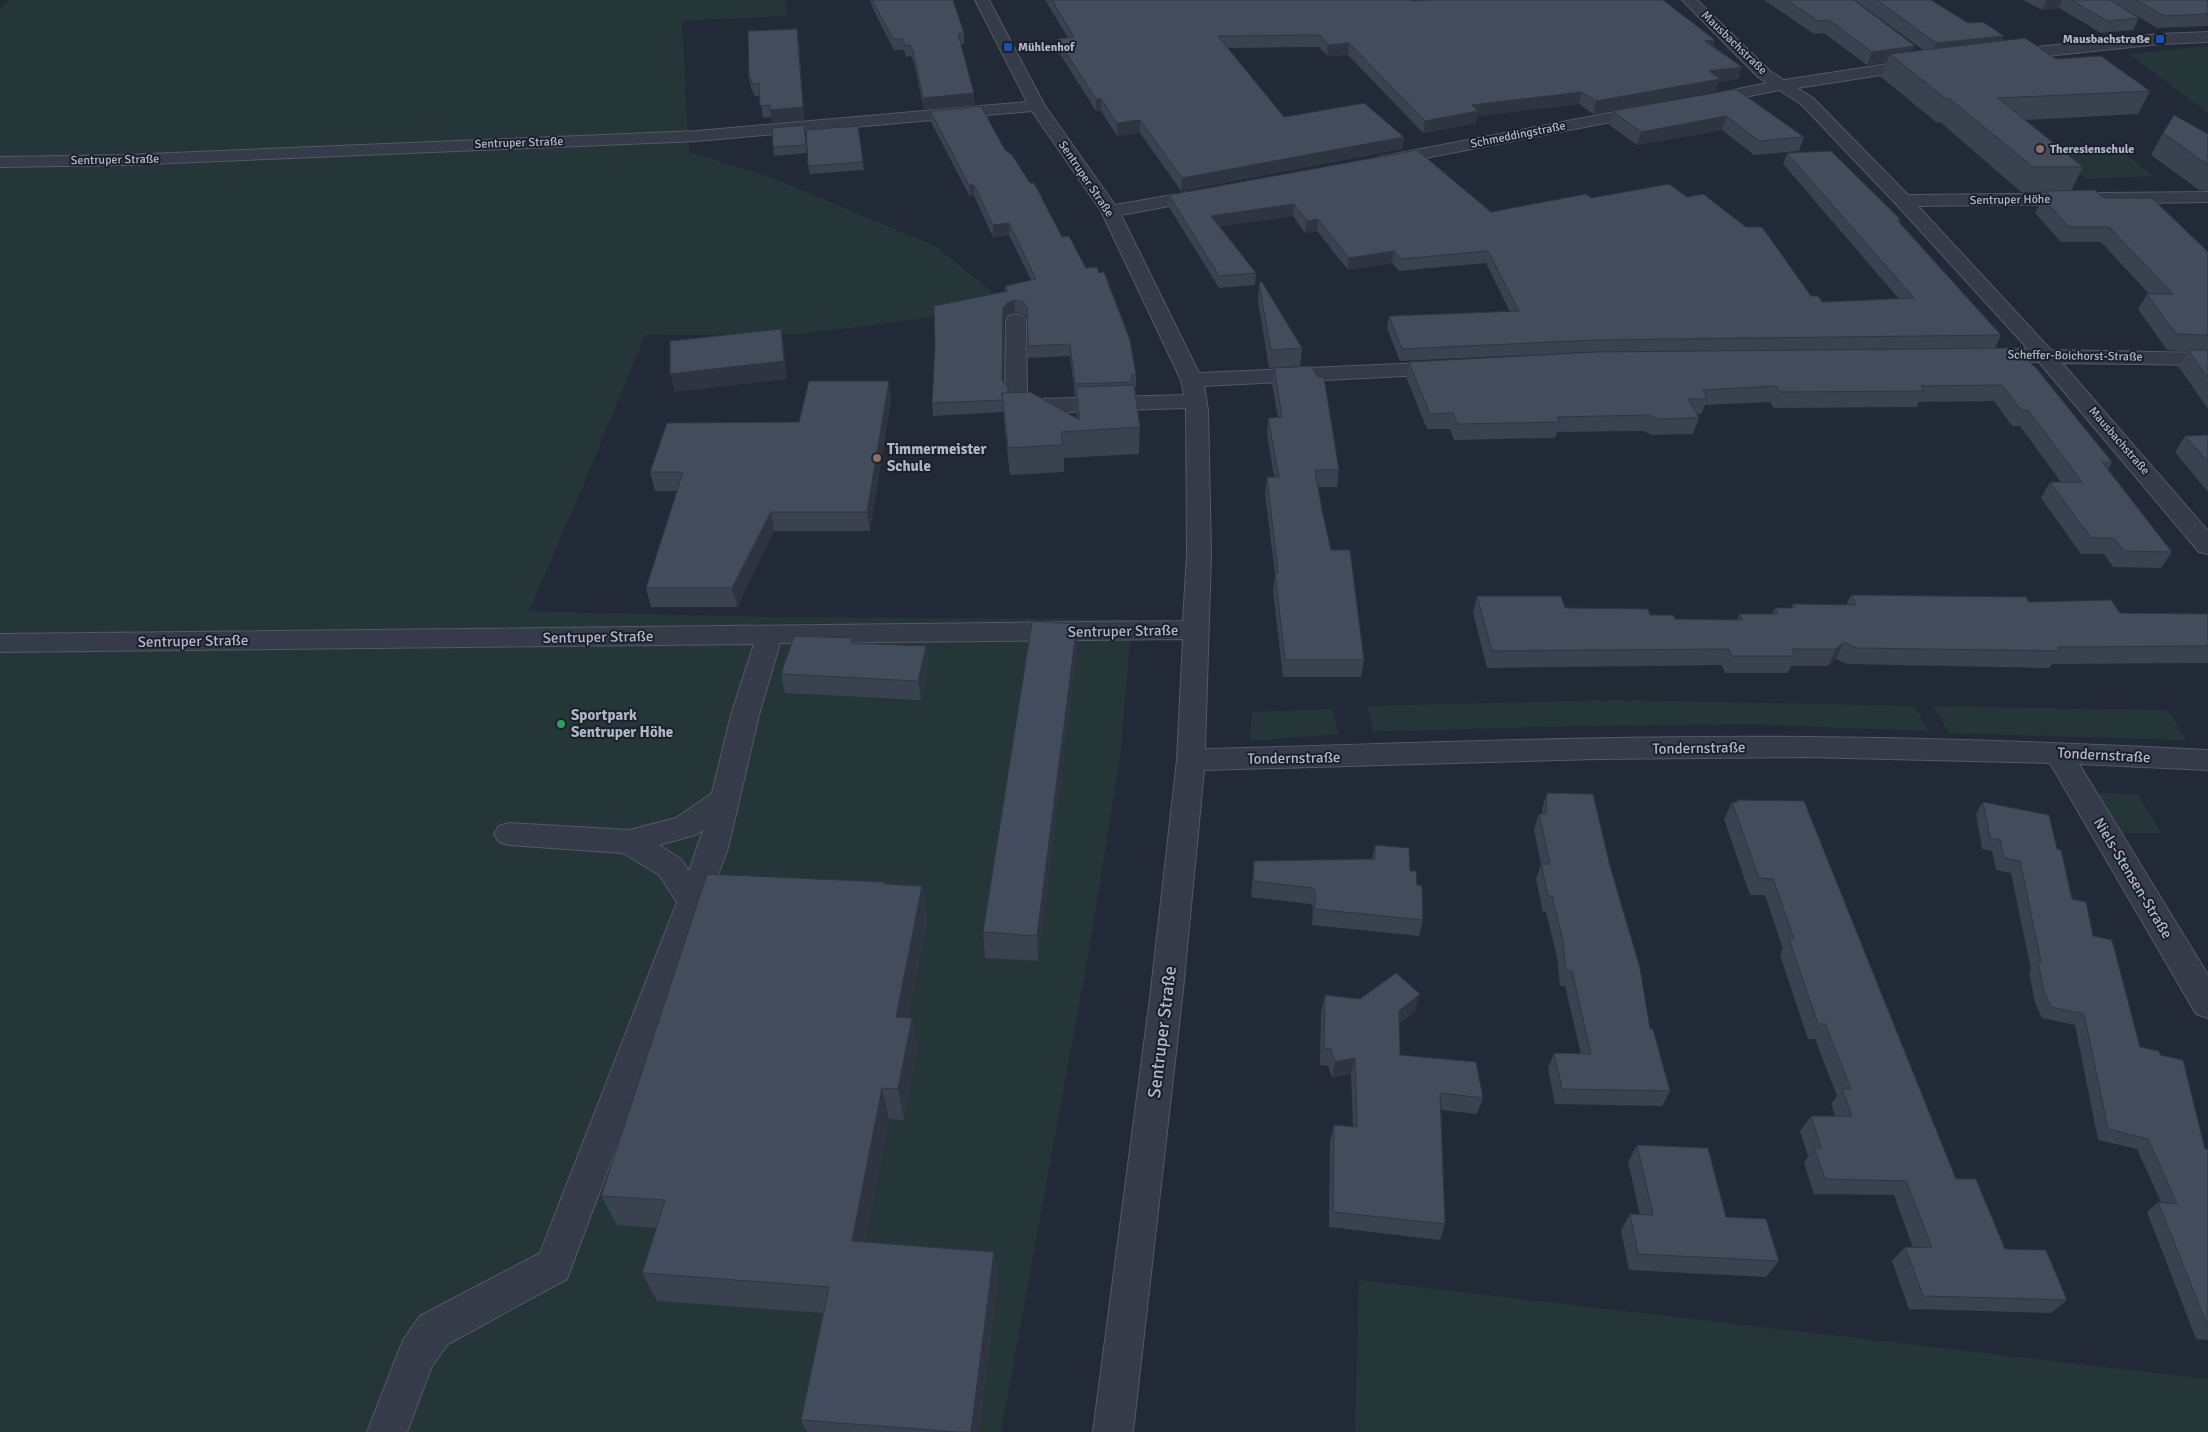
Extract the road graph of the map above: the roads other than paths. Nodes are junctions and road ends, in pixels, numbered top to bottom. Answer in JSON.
{"nodes":[{"id":1,"x":982,"y":0,"type":"edge"},
{"id":2,"x":1689,"y":0,"type":"edge"},
{"id":3,"x":2136,"y":24,"type":"edge"},
{"id":4,"x":2208,"y":37,"type":"edge"},
{"id":5,"x":2160,"y":39,"type":"junction"},
{"id":6,"x":1912,"y":52,"type":"edge"},
{"id":7,"x":1995,"y":56,"type":"edge"},
{"id":8,"x":1782,"y":85,"type":"junction"},
{"id":9,"x":1694,"y":102,"type":"edge"},
{"id":10,"x":1037,"y":106,"type":"junction"},
{"id":11,"x":1665,"y":108,"type":"edge"},
{"id":12,"x":0,"y":162,"type":"edge"},
{"id":13,"x":1371,"y":163,"type":"edge"},
{"id":14,"x":1226,"y":191,"type":"edge"},
{"id":15,"x":2208,"y":197,"type":"edge"},
{"id":16,"x":1903,"y":201,"type":"junction"},
{"id":17,"x":1110,"y":211,"type":"junction"},
{"id":18,"x":1016,"y":320,"type":"dead end"},
{"id":19,"x":1969,"y":355,"type":"edge"},
{"id":20,"x":2044,"y":355,"type":"junction"},
{"id":21,"x":2208,"y":359,"type":"edge"},
{"id":22,"x":1463,"y":367,"type":"edge"},
{"id":23,"x":1193,"y":390,"type":"junction"},
{"id":24,"x":2208,"y":546,"type":"edge"},
{"id":25,"x":1197,"y":630,"type":"junction"},
{"id":26,"x":770,"y":635,"type":"junction"},
{"id":27,"x":0,"y":643,"type":"edge"},
{"id":28,"x":2058,"y":753,"type":"junction"},
{"id":29,"x":1191,"y":760,"type":"junction"},
{"id":30,"x":2208,"y":760,"type":"edge"},
{"id":31,"x":726,"y":798,"type":"junction"},
{"id":32,"x":509,"y":834,"type":"dead end"},
{"id":33,"x":629,"y":842,"type":"junction"},
{"id":34,"x":693,"y":900,"type":"junction"},
{"id":35,"x":2208,"y":1004,"type":"edge"},
{"id":36,"x":386,"y":1432,"type":"edge"},
{"id":37,"x":1113,"y":1432,"type":"edge"}],
"edges":[{"from":1,"to":10,"type":"street","name":"Sentruper Straße"},
{"from":2,"to":8,"type":"street","name":"Mausbachstraße"},
{"from":3,"to":5,"type":"street"},
{"from":4,"to":5,"type":"street"},
{"from":5,"to":7,"type":"street"},
{"from":6,"to":8,"type":"street"},
{"from":8,"to":9,"type":"street"},
{"from":8,"to":16,"type":"street","name":"Mausbachstraße"},
{"from":10,"to":12,"type":"street","name":"Sentruper Straße"},
{"from":10,"to":17,"type":"street","name":"Sentruper Straße"},
{"from":11,"to":13,"type":"street","name":"Schmeddingstraße"},
{"from":14,"to":17,"type":"street"},
{"from":15,"to":16,"type":"street","name":"Sentruper Höhe"},
{"from":16,"to":20,"type":"street","name":"Mausbachstraße"},
{"from":17,"to":23,"type":"street","name":"Sentruper Straße"},
{"from":18,"to":23,"type":"street"},
{"from":19,"to":20,"type":"street","name":"Scheffer-Boichorst-Straße"},
{"from":20,"to":21,"type":"street","name":"Scheffer-Boichorst-Straße"},
{"from":20,"to":24,"type":"street","name":"Mausbachstraße"},
{"from":22,"to":23,"type":"street"},
{"from":23,"to":25,"type":"street","name":"Sentruper Straße"},
{"from":25,"to":26,"type":"street","name":"Sentruper Straße"},
{"from":25,"to":29,"type":"street","name":"Sentruper Straße"},
{"from":26,"to":27,"type":"street","name":"Sentruper Straße"},
{"from":26,"to":31,"type":"street"},
{"from":28,"to":29,"type":"street","name":"Tondernstraße"},
{"from":28,"to":30,"type":"street","name":"Tondernstraße"},
{"from":28,"to":35,"type":"street","name":"Niels-Stensen-Straße"},
{"from":29,"to":37,"type":"street","name":"Sentruper Straße"},
{"from":31,"to":33,"type":"street"},
{"from":31,"to":34,"type":"street"},
{"from":32,"to":33,"type":"street"},
{"from":33,"to":34,"type":"street"},
{"from":34,"to":36,"type":"street"}]}
